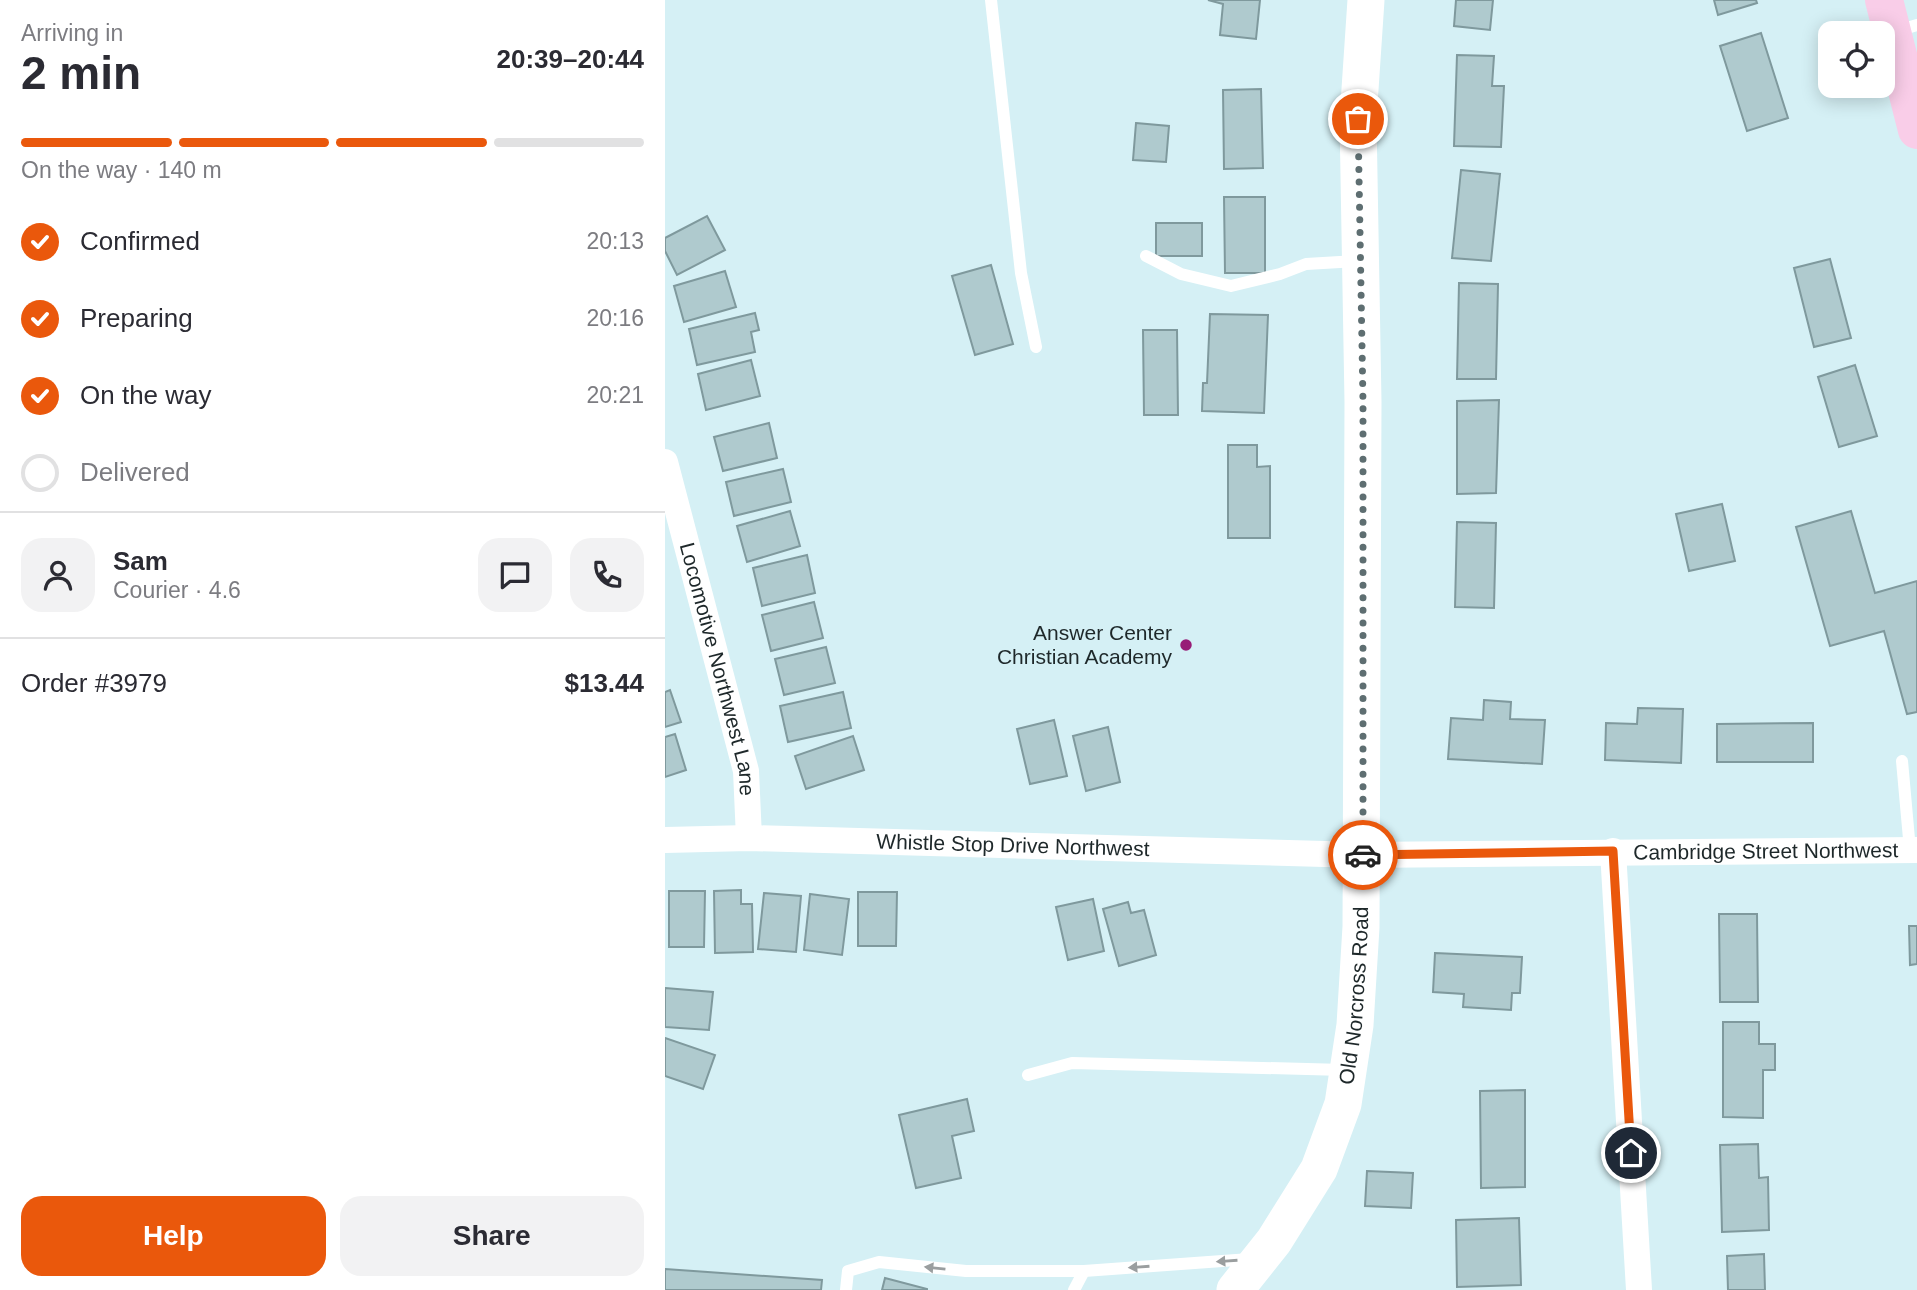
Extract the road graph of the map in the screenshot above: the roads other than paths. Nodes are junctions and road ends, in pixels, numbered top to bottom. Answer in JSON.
{"nodes":[{"id":1,"x":991,"y":0,"type":"edge"},
{"id":2,"x":1366,"y":0,"type":"edge"},
{"id":3,"x":1898,"y":19,"type":"edge"},
{"id":4,"x":1915,"y":109,"type":"edge"},
{"id":5,"x":1146,"y":256,"type":"dead end"},
{"id":6,"x":1361,"y":261,"type":"junction"},
{"id":7,"x":1036,"y":347,"type":"dead end"},
{"id":8,"x":665,"y":462,"type":"edge"},
{"id":9,"x":1902,"y":761,"type":"dead end"},
{"id":10,"x":749,"y":838,"type":"junction"},
{"id":11,"x":665,"y":840,"type":"edge"},
{"id":12,"x":1913,"y":850,"type":"edge"},
{"id":13,"x":1613,"y":851,"type":"junction"},
{"id":14,"x":1361,"y":855,"type":"junction"},
{"id":15,"x":1348,"y":1070,"type":"junction"},
{"id":16,"x":1028,"y":1075,"type":"dead end"},
{"id":17,"x":1260,"y":1258,"type":"junction"},
{"id":18,"x":1084,"y":1270,"type":"junction"},
{"id":19,"x":846,"y":1290,"type":"edge"},
{"id":20,"x":1074,"y":1290,"type":"edge"},
{"id":21,"x":1235,"y":1290,"type":"edge"},
{"id":22,"x":1639,"y":1290,"type":"edge"}],
"edges":[{"from":1,"to":7,"type":"lane"},
{"from":2,"to":6,"type":"street","name":"Old Norcross Road"},
{"from":3,"to":4,"type":"main road"},
{"from":5,"to":6,"type":"lane"},
{"from":6,"to":14,"type":"street","name":"Old Norcross Road"},
{"from":8,"to":10,"type":"street","name":"Locomotive Northwest Lane"},
{"from":9,"to":12,"type":"lane"},
{"from":10,"to":11,"type":"street","name":"Whistle Stop Drive Northwest"},
{"from":10,"to":14,"type":"street","name":"Whistle Stop Drive Northwest"},
{"from":12,"to":13,"type":"street","name":"Cambridge Street Northwest"},
{"from":13,"to":14,"type":"street","name":"Cambridge Street Northwest"},
{"from":13,"to":22,"type":"street"},
{"from":14,"to":15,"type":"street","name":"Old Norcross Road"},
{"from":15,"to":16,"type":"lane"},
{"from":15,"to":17,"type":"street","name":"Old Norcross Road"},
{"from":17,"to":18,"type":"lane","one_way":true},
{"from":17,"to":21,"type":"street","name":"Old Norcross Road"},
{"from":18,"to":19,"type":"lane","one_way":true},
{"from":18,"to":20,"type":"lane"}]}
